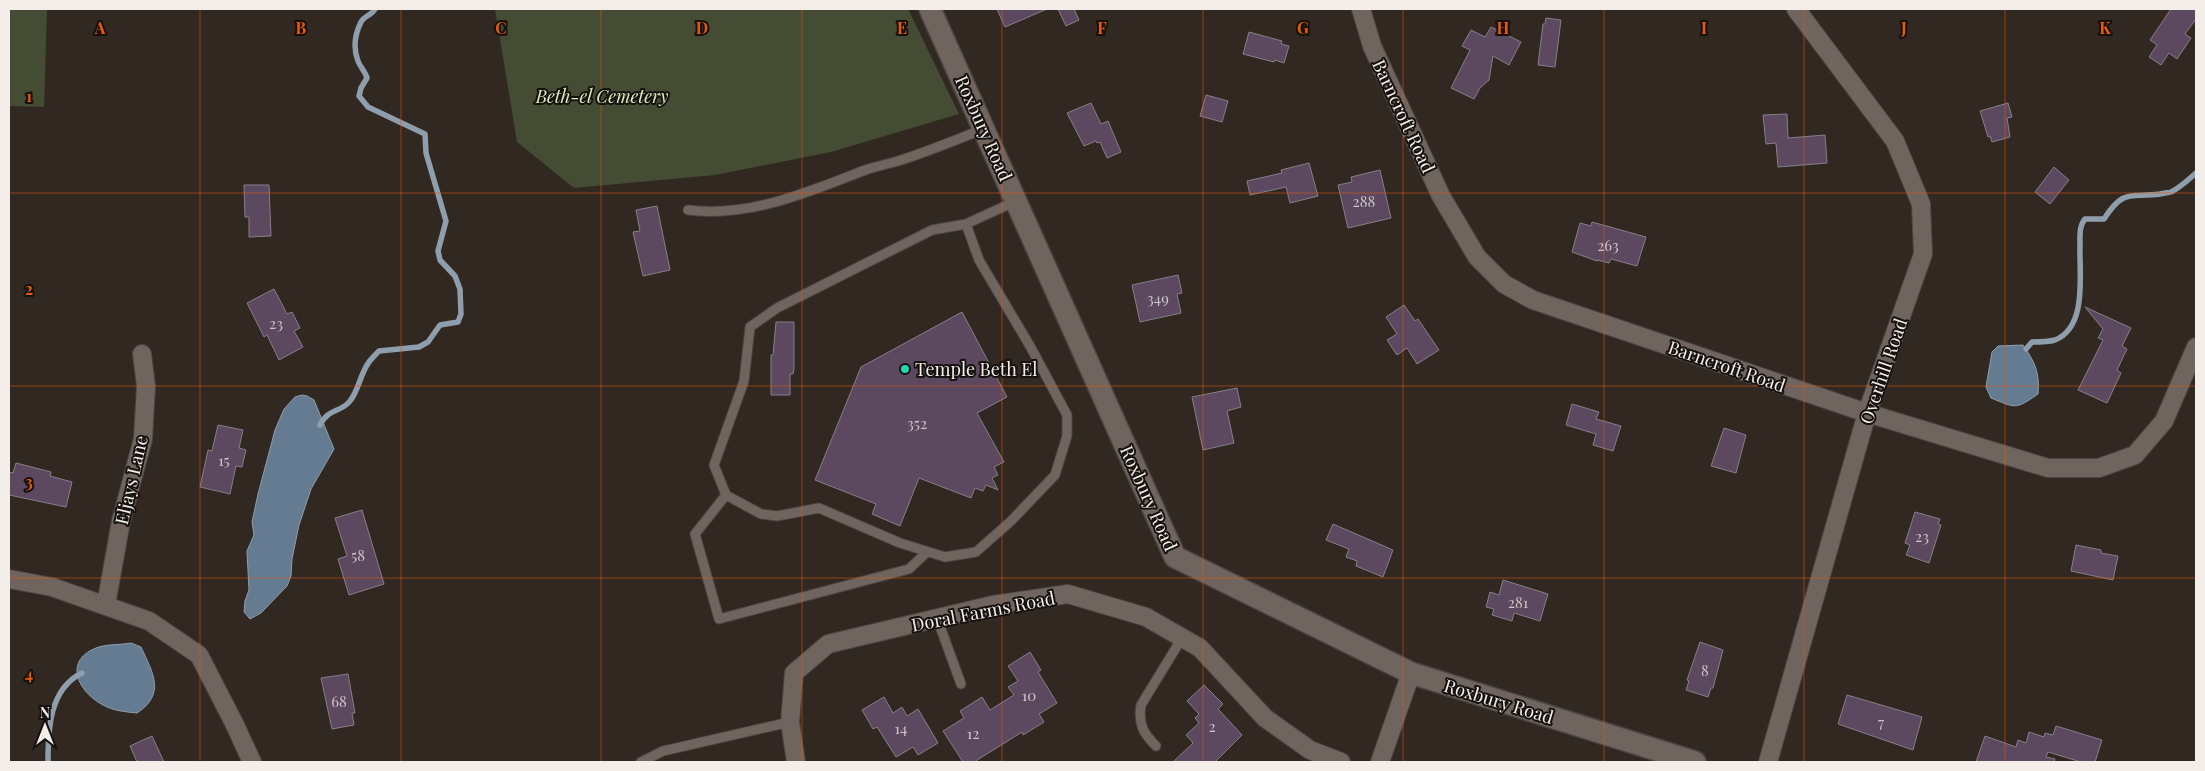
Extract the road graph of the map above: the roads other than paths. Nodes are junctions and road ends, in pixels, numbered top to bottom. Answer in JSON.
{"nodes":[{"id":1,"x":930,"y":9,"type":"edge"},
{"id":2,"x":1361,"y":9,"type":"edge"},
{"id":3,"x":1796,"y":9,"type":"edge"},
{"id":4,"x":984,"y":129,"type":"junction"},
{"id":5,"x":1016,"y":201,"type":"junction"},
{"id":6,"x":688,"y":210,"type":"dead end"},
{"id":7,"x":966,"y":224,"type":"junction"},
{"id":8,"x":2196,"y":347,"type":"edge"},
{"id":9,"x":142,"y":354,"type":"dead end"},
{"id":10,"x":1868,"y":413,"type":"junction"},
{"id":11,"x":726,"y":495,"type":"junction"},
{"id":12,"x":927,"y":552,"type":"junction"},
{"id":13,"x":9,"y":579,"type":"edge"},
{"id":14,"x":106,"y":605,"type":"junction"},
{"id":15,"x":937,"y":618,"type":"junction"},
{"id":16,"x":1182,"y":638,"type":"junction"},
{"id":17,"x":1411,"y":673,"type":"junction"},
{"id":18,"x":961,"y":684,"type":"dead end"},
{"id":19,"x":790,"y":722,"type":"junction"},
{"id":20,"x":1156,"y":746,"type":"dead end"},
{"id":21,"x":252,"y":762,"type":"edge"},
{"id":22,"x":641,"y":762,"type":"edge"},
{"id":23,"x":796,"y":762,"type":"edge"},
{"id":24,"x":1341,"y":762,"type":"edge"},
{"id":25,"x":1380,"y":762,"type":"edge"},
{"id":26,"x":1695,"y":762,"type":"edge"},
{"id":27,"x":1768,"y":762,"type":"edge"}],
"edges":[{"from":1,"to":4,"type":"street","name":"Roxbury Road"},
{"from":2,"to":10,"type":"street","name":"Barncroft Road"},
{"from":3,"to":10,"type":"street","name":"Overhill Road"},
{"from":4,"to":5,"type":"street","name":"Roxbury Road"},
{"from":4,"to":6,"type":"lane"},
{"from":5,"to":7,"type":"lane"},
{"from":5,"to":17,"type":"street","name":"Roxbury Road"},
{"from":7,"to":11,"type":"lane"},
{"from":7,"to":12,"type":"lane"},
{"from":8,"to":10,"type":"street","name":"Barncroft Road"},
{"from":9,"to":14,"type":"street","name":"Eljays Lane"},
{"from":10,"to":27,"type":"street","name":"Overhill Road"},
{"from":11,"to":12,"type":"lane"},
{"from":11,"to":12,"type":"lane"},
{"from":13,"to":14,"type":"street"},
{"from":14,"to":21,"type":"street"},
{"from":15,"to":16,"type":"street","name":"Doral Farms Road"},
{"from":15,"to":18,"type":"lane"},
{"from":15,"to":19,"type":"street","name":"Doral Farms Road"},
{"from":16,"to":20,"type":"lane"},
{"from":16,"to":24,"type":"street","name":"Doral Farms Road"},
{"from":17,"to":25,"type":"street"},
{"from":17,"to":26,"type":"street","name":"Roxbury Road"},
{"from":19,"to":22,"type":"lane"},
{"from":19,"to":23,"type":"street","name":"Doral Farms Road"}]}
